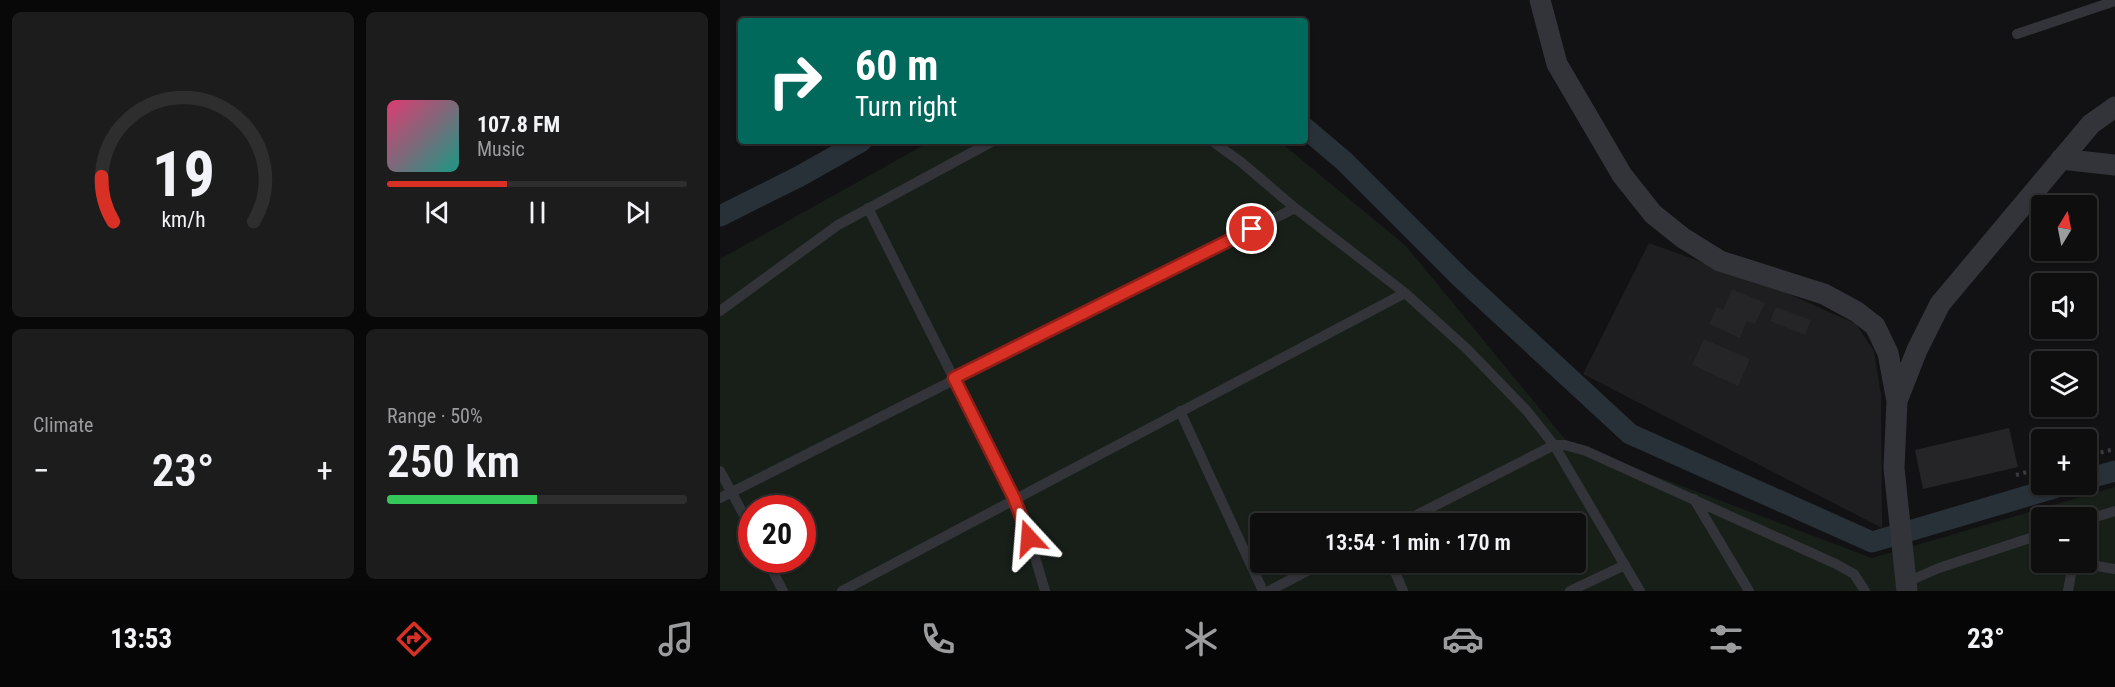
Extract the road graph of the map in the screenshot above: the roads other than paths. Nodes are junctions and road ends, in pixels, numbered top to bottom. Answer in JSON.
{"nodes":[{"id":1,"x":1540,"y":0,"type":"edge"},
{"id":2,"x":2115,"y":1,"type":"edge"},
{"id":3,"x":2017,"y":34,"type":"dead end"},
{"id":4,"x":2115,"y":107,"type":"edge"},
{"id":5,"x":987,"y":144,"type":"edge"},
{"id":6,"x":1216,"y":144,"type":"edge"},
{"id":7,"x":2061,"y":159,"type":"junction"},
{"id":8,"x":2115,"y":165,"type":"edge"},
{"id":9,"x":868,"y":208,"type":"junction"},
{"id":10,"x":1295,"y":208,"type":"junction"},
{"id":11,"x":1405,"y":293,"type":"junction"},
{"id":12,"x":720,"y":311,"type":"edge"},
{"id":13,"x":954,"y":378,"type":"junction"},
{"id":14,"x":1897,"y":401,"type":"junction"},
{"id":15,"x":1180,"y":411,"type":"junction"},
{"id":16,"x":1554,"y":445,"type":"junction"},
{"id":17,"x":720,"y":471,"type":"edge"},
{"id":18,"x":732,"y":492,"type":"junction"},
{"id":19,"x":720,"y":498,"type":"edge"},
{"id":20,"x":1014,"y":498,"type":"junction"},
{"id":21,"x":1694,"y":499,"type":"junction"},
{"id":22,"x":738,"y":503,"type":"edge"},
{"id":23,"x":2115,"y":511,"type":"edge"},
{"id":24,"x":1421,"y":513,"type":"edge"},
{"id":25,"x":2097,"y":517,"type":"edge"},
{"id":26,"x":2031,"y":538,"type":"edge"},
{"id":27,"x":1625,"y":565,"type":"junction"},
{"id":28,"x":2097,"y":566,"type":"edge"},
{"id":29,"x":2115,"y":569,"type":"edge"},
{"id":30,"x":774,"y":573,"type":"edge"},
{"id":31,"x":1303,"y":573,"type":"edge"},
{"id":32,"x":1396,"y":573,"type":"edge"},
{"id":33,"x":2071,"y":573,"type":"edge"},
{"id":34,"x":1907,"y":586,"type":"edge"},
{"id":35,"x":783,"y":591,"type":"edge"},
{"id":36,"x":842,"y":591,"type":"edge"},
{"id":37,"x":1046,"y":591,"type":"edge"},
{"id":38,"x":1263,"y":591,"type":"edge"},
{"id":39,"x":1269,"y":591,"type":"edge"},
{"id":40,"x":1403,"y":591,"type":"edge"},
{"id":41,"x":1570,"y":591,"type":"edge"},
{"id":42,"x":1640,"y":591,"type":"edge"},
{"id":43,"x":1749,"y":591,"type":"edge"},
{"id":44,"x":1864,"y":591,"type":"edge"},
{"id":45,"x":2068,"y":591,"type":"edge"}],
"edges":[{"from":1,"to":14,"type":"street"},
{"from":2,"to":3,"type":"lane"},
{"from":4,"to":7,"type":"street"},
{"from":5,"to":9,"type":"lane"},
{"from":6,"to":10,"type":"lane"},
{"from":7,"to":8,"type":"street"},
{"from":7,"to":14,"type":"street"},
{"from":9,"to":12,"type":"lane"},
{"from":9,"to":13,"type":"lane"},
{"from":10,"to":11,"type":"lane"},
{"from":10,"to":13,"type":"lane"},
{"from":11,"to":15,"type":"lane"},
{"from":11,"to":16,"type":"lane"},
{"from":13,"to":18,"type":"lane"},
{"from":13,"to":20,"type":"lane"},
{"from":14,"to":34,"type":"street"},
{"from":15,"to":20,"type":"lane"},
{"from":15,"to":38,"type":"lane"},
{"from":16,"to":21,"type":"lane"},
{"from":16,"to":24,"type":"lane"},
{"from":16,"to":27,"type":"lane"},
{"from":17,"to":18,"type":"lane"},
{"from":18,"to":19,"type":"lane"},
{"from":18,"to":22,"type":"lane"},
{"from":20,"to":36,"type":"lane"},
{"from":20,"to":37,"type":"lane"},
{"from":21,"to":43,"type":"lane"},
{"from":21,"to":44,"type":"lane"},
{"from":23,"to":25,"type":"lane"},
{"from":26,"to":34,"type":"lane"},
{"from":27,"to":41,"type":"lane"},
{"from":27,"to":42,"type":"lane"},
{"from":28,"to":29,"type":"lane"},
{"from":30,"to":35,"type":"lane"},
{"from":31,"to":39,"type":"lane"},
{"from":32,"to":40,"type":"lane"},
{"from":33,"to":45,"type":"lane"}]}
